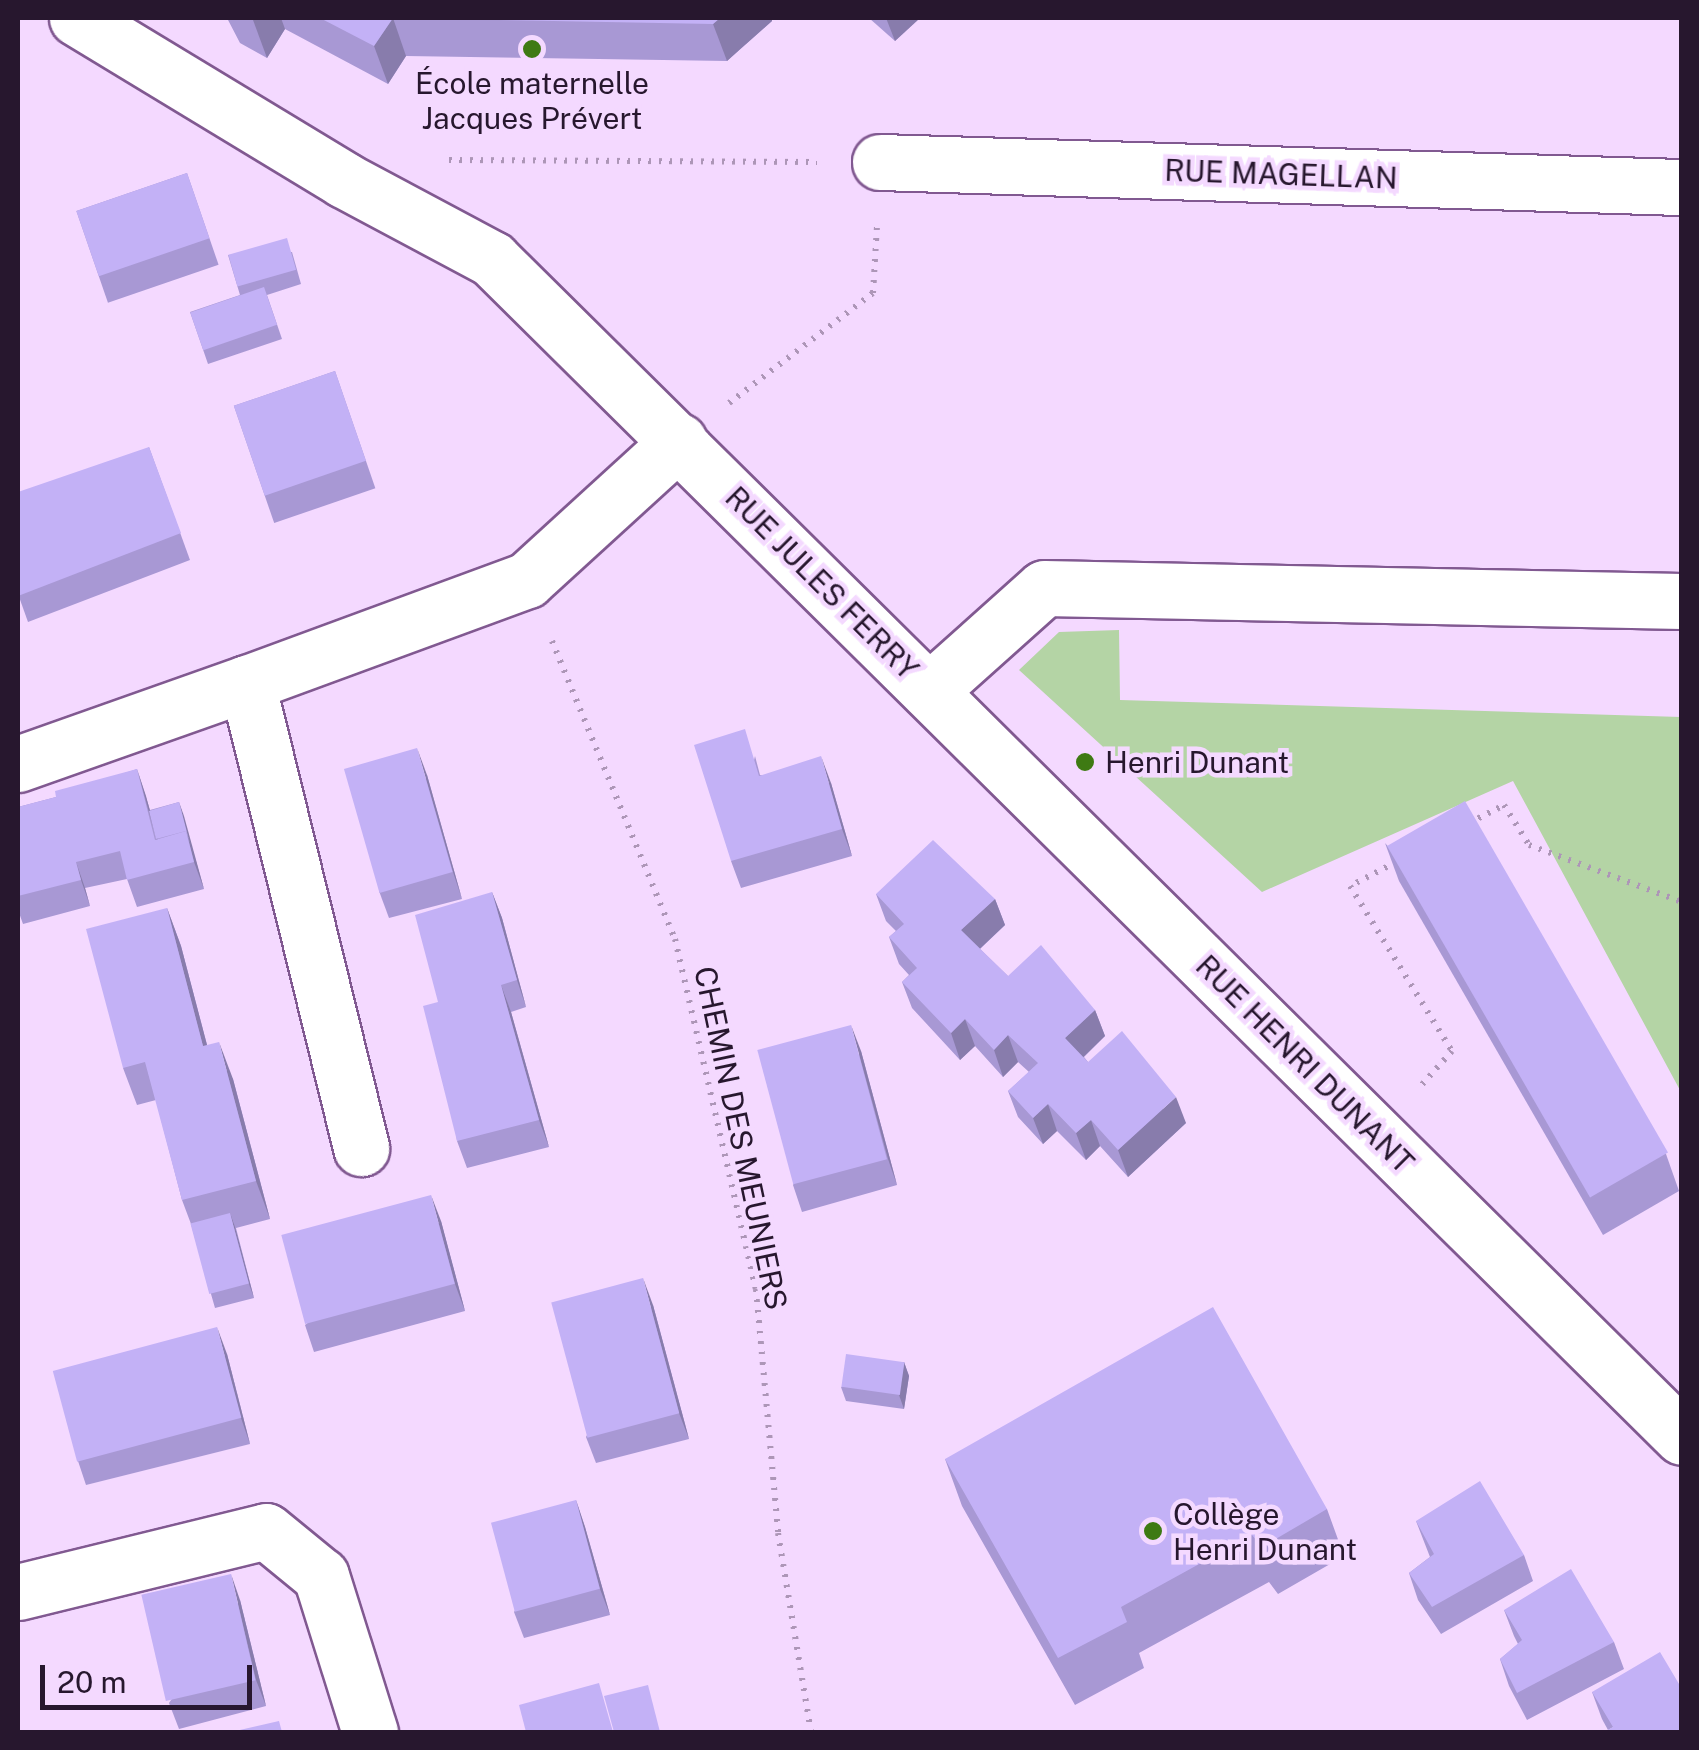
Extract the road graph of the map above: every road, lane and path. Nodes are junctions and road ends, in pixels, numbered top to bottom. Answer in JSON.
{"nodes":[{"id":1,"x":77,"y":18,"type":"edge"},
{"id":2,"x":880,"y":162,"type":"junction"},
{"id":3,"x":1682,"y":186,"type":"edge"},
{"id":4,"x":383,"y":200,"type":"junction"},
{"id":5,"x":679,"y":440,"type":"junction"},
{"id":6,"x":527,"y":580,"type":"junction"},
{"id":7,"x":1682,"y":601,"type":"edge"},
{"id":8,"x":248,"y":683,"type":"junction"},
{"id":9,"x":929,"y":690,"type":"junction"},
{"id":10,"x":18,"y":764,"type":"edge"},
{"id":11,"x":1452,"y":832,"type":"edge"},
{"id":12,"x":1401,"y":859,"type":"edge"},
{"id":13,"x":1682,"y":902,"type":"edge"},
{"id":14,"x":1376,"y":1134,"type":"junction"},
{"id":15,"x":361,"y":1148,"type":"dead end"},
{"id":16,"x":1682,"y":1437,"type":"edge"},
{"id":17,"x":18,"y":1592,"type":"edge"},
{"id":18,"x":370,"y":1732,"type":"edge"},
{"id":19,"x":812,"y":1732,"type":"edge"}],
"edges":[{"from":1,"to":4,"type":"street","name":"RUE JULES FERRY"},
{"from":2,"to":3,"type":"street","name":"RUE MAGELLAN"},
{"from":2,"to":4,"type":"path"},
{"from":2,"to":5,"type":"path"},
{"from":4,"to":5,"type":"street","name":"RUE JULES FERRY"},
{"from":5,"to":6,"type":"street"},
{"from":5,"to":9,"type":"street","name":"RUE JULES FERRY"},
{"from":6,"to":8,"type":"street"},
{"from":6,"to":19,"type":"path","name":"CHEMIN DES MEUNIERS"},
{"from":7,"to":9,"type":"street","name":"RUE JULES FERRY"},
{"from":8,"to":10,"type":"street"},
{"from":8,"to":15,"type":"street"},
{"from":9,"to":14,"type":"street","name":"RUE HENRI DUNANT"},
{"from":11,"to":13,"type":"path"},
{"from":12,"to":14,"type":"path"},
{"from":14,"to":16,"type":"street","name":"RUE HENRI DUNANT"},
{"from":17,"to":18,"type":"street"}]}
